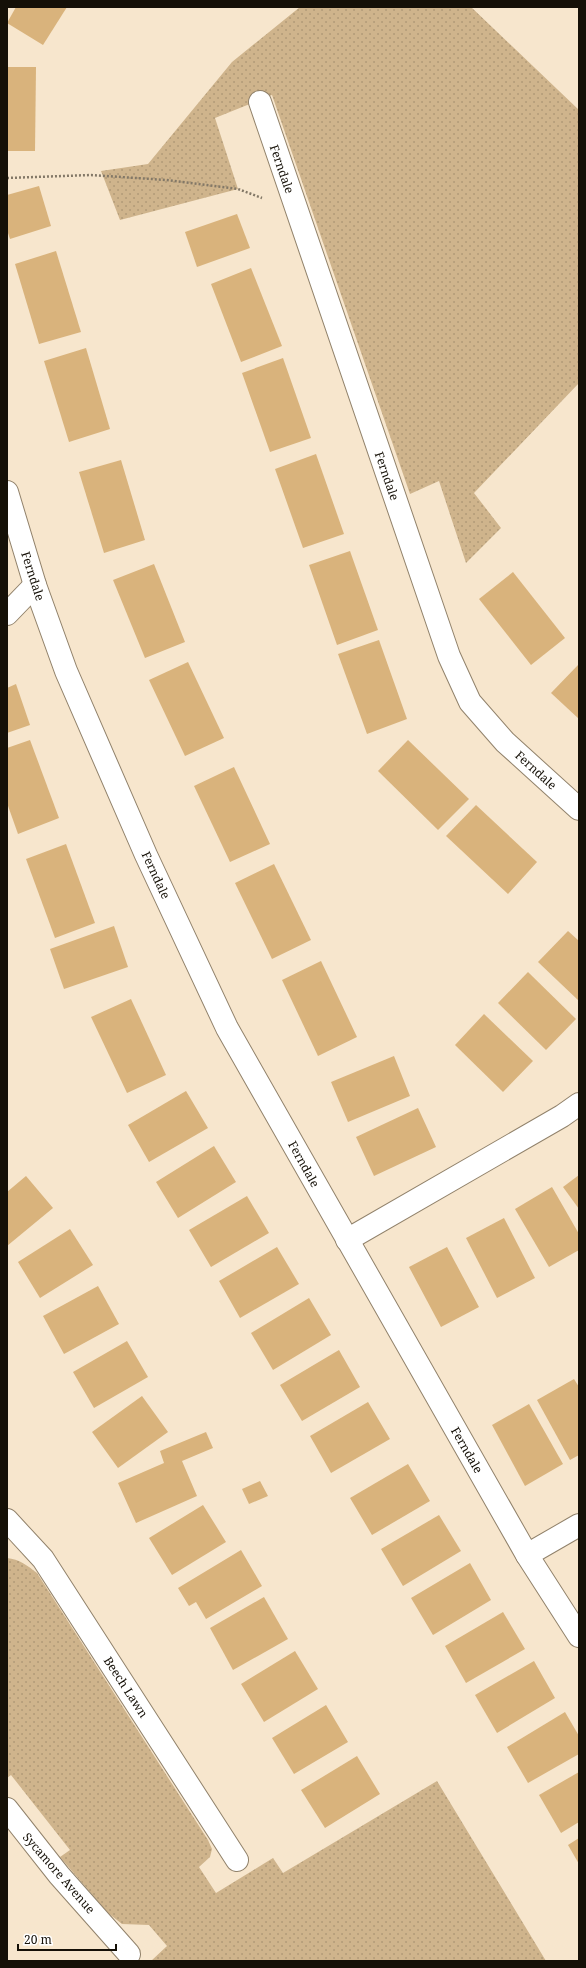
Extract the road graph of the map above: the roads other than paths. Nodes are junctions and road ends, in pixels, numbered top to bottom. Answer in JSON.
{"nodes":[{"id":1,"x":260,"y":102,"type":"dead end"},
{"id":2,"x":7,"y":492,"type":"edge"},
{"id":3,"x":35,"y":585,"type":"junction"},
{"id":4,"x":7,"y":614,"type":"edge"},
{"id":5,"x":579,"y":810,"type":"edge"},
{"id":6,"x":579,"y":1104,"type":"edge"},
{"id":7,"x":347,"y":1240,"type":"junction"},
{"id":8,"x":7,"y":1520,"type":"edge"},
{"id":9,"x":579,"y":1525,"type":"edge"},
{"id":10,"x":527,"y":1555,"type":"junction"},
{"id":11,"x":579,"y":1636,"type":"edge"},
{"id":12,"x":7,"y":1809,"type":"edge"},
{"id":13,"x":237,"y":1860,"type":"dead end"},
{"id":14,"x":130,"y":1954,"type":"dead end"}],
"edges":[{"from":1,"to":5,"type":"street","name":"Ferndale"},
{"from":2,"to":3,"type":"street","name":"Ferndale"},
{"from":3,"to":4,"type":"street"},
{"from":3,"to":7,"type":"street","name":"Ferndale"},
{"from":6,"to":7,"type":"street"},
{"from":7,"to":10,"type":"street","name":"Ferndale"},
{"from":8,"to":13,"type":"street","name":"Beech Lawn"},
{"from":9,"to":10,"type":"street"},
{"from":10,"to":11,"type":"street","name":"Ferndale"},
{"from":12,"to":14,"type":"street","name":"Sycamore Avenue"}]}
